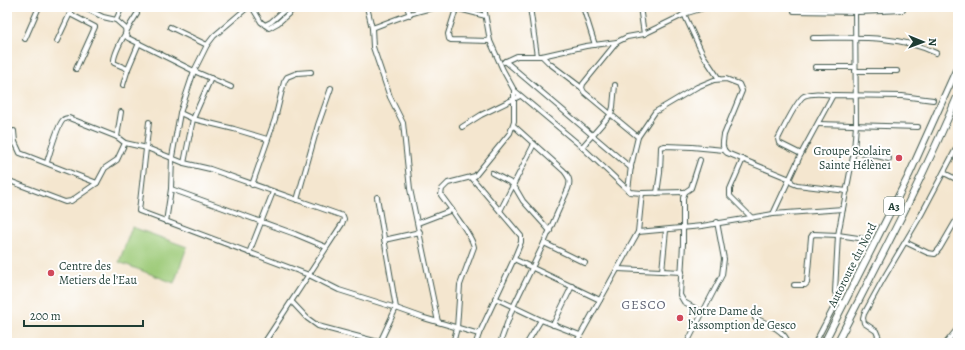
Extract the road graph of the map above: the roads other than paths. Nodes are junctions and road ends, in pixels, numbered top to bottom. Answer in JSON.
{"nodes":[{"id":1,"x":39,"y":7,"type":"edge"},
{"id":2,"x":73,"y":7,"type":"edge"},
{"id":3,"x":83,"y":7,"type":"edge"},
{"id":4,"x":122,"y":7,"type":"edge"},
{"id":5,"x":248,"y":7,"type":"edge"},
{"id":6,"x":252,"y":7,"type":"edge"},
{"id":7,"x":288,"y":7,"type":"edge"},
{"id":8,"x":296,"y":7,"type":"edge"},
{"id":9,"x":367,"y":7,"type":"edge"},
{"id":10,"x":407,"y":7,"type":"edge"},
{"id":11,"x":484,"y":7,"type":"edge"},
{"id":12,"x":530,"y":7,"type":"edge"},
{"id":13,"x":583,"y":7,"type":"edge"},
{"id":14,"x":640,"y":7,"type":"edge"},
{"id":15,"x":686,"y":7,"type":"edge"},
{"id":16,"x":708,"y":7,"type":"edge"},
{"id":17,"x":456,"y":9,"type":"junction"},
{"id":18,"x":855,"y":9,"type":"edge"},
{"id":19,"x":886,"y":9,"type":"edge"},
{"id":20,"x":794,"y":10,"type":"dead end"},
{"id":21,"x":903,"y":10,"type":"dead end"},
{"id":22,"x":70,"y":14,"type":"junction"},
{"id":23,"x":137,"y":14,"type":"dead end"},
{"id":24,"x":684,"y":14,"type":"junction"},
{"id":25,"x":410,"y":15,"type":"junction"},
{"id":26,"x":485,"y":16,"type":"junction"},
{"id":27,"x":116,"y":20,"type":"junction"},
{"id":28,"x":265,"y":25,"type":"junction"},
{"id":29,"x":170,"y":28,"type":"dead end"},
{"id":30,"x":372,"y":28,"type":"junction"},
{"id":31,"x":126,"y":32,"type":"junction"},
{"id":32,"x":644,"y":34,"type":"junction"},
{"id":33,"x":813,"y":38,"type":"dead end"},
{"id":34,"x":854,"y":38,"type":"junction"},
{"id":35,"x":25,"y":39,"type":"dead end"},
{"id":36,"x":57,"y":41,"type":"dead end"},
{"id":37,"x":490,"y":41,"type":"junction"},
{"id":38,"x":617,"y":42,"type":"junction"},
{"id":39,"x":139,"y":43,"type":"junction"},
{"id":40,"x":207,"y":45,"type":"junction"},
{"id":41,"x":595,"y":45,"type":"junction"},
{"id":42,"x":936,"y":53,"type":"dead end"},
{"id":43,"x":539,"y":56,"type":"junction"},
{"id":44,"x":505,"y":61,"type":"junction"},
{"id":45,"x":500,"y":64,"type":"junction"},
{"id":46,"x":958,"y":66,"type":"edge"},
{"id":47,"x":815,"y":67,"type":"dead end"},
{"id":48,"x":76,"y":69,"type":"dead end"},
{"id":49,"x":128,"y":69,"type":"junction"},
{"id":50,"x":855,"y":69,"type":"junction"},
{"id":51,"x":194,"y":71,"type":"junction"},
{"id":52,"x":897,"y":71,"type":"dead end"},
{"id":53,"x":311,"y":72,"type":"dead end"},
{"id":54,"x":211,"y":78,"type":"junction"},
{"id":55,"x":720,"y":79,"type":"junction"},
{"id":56,"x":123,"y":85,"type":"dead end"},
{"id":57,"x":614,"y":85,"type":"dead end"},
{"id":58,"x":231,"y":86,"type":"dead end"},
{"id":59,"x":331,"y":88,"type":"dead end"},
{"id":60,"x":582,"y":88,"type":"junction"},
{"id":61,"x":514,"y":90,"type":"junction"},
{"id":62,"x":832,"y":95,"type":"junction"},
{"id":63,"x":958,"y":95,"type":"edge"},
{"id":64,"x":520,"y":96,"type":"junction"},
{"id":65,"x":856,"y":96,"type":"junction"},
{"id":66,"x":514,"y":100,"type":"junction"},
{"id":67,"x":933,"y":100,"type":"dead end"},
{"id":68,"x":120,"y":112,"type":"dead end"},
{"id":69,"x":180,"y":113,"type":"junction"},
{"id":70,"x":611,"y":114,"type":"junction"},
{"id":71,"x":193,"y":119,"type":"junction"},
{"id":72,"x":149,"y":122,"type":"dead end"},
{"id":73,"x":818,"y":124,"type":"junction"},
{"id":74,"x":513,"y":125,"type":"junction"},
{"id":75,"x":856,"y":125,"type":"junction"},
{"id":76,"x":462,"y":127,"type":"dead end"},
{"id":77,"x":918,"y":127,"type":"dead end"},
{"id":78,"x":14,"y":131,"type":"dead end"},
{"id":79,"x":592,"y":135,"type":"junction"},
{"id":80,"x":117,"y":137,"type":"junction"},
{"id":81,"x":638,"y":137,"type":"junction"},
{"id":82,"x":267,"y":139,"type":"junction"},
{"id":83,"x":125,"y":143,"type":"junction"},
{"id":84,"x":534,"y":144,"type":"junction"},
{"id":85,"x":958,"y":145,"type":"edge"},
{"id":86,"x":582,"y":147,"type":"junction"},
{"id":87,"x":147,"y":148,"type":"junction"},
{"id":88,"x":724,"y":150,"type":"junction"},
{"id":89,"x":854,"y":151,"type":"junction"},
{"id":90,"x":801,"y":154,"type":"junction"},
{"id":91,"x":172,"y":157,"type":"junction"},
{"id":92,"x":743,"y":159,"type":"junction"},
{"id":93,"x":889,"y":159,"type":"dead end"},
{"id":94,"x":700,"y":160,"type":"dead end"},
{"id":95,"x":47,"y":162,"type":"junction"},
{"id":96,"x":184,"y":163,"type":"junction"},
{"id":97,"x":631,"y":168,"type":"junction"},
{"id":98,"x":492,"y":173,"type":"dead end"},
{"id":99,"x":944,"y":173,"type":"junction"},
{"id":100,"x":472,"y":178,"type":"junction"},
{"id":101,"x":790,"y":179,"type":"junction"},
{"id":102,"x":7,"y":180,"type":"edge"},
{"id":103,"x":958,"y":180,"type":"edge"},
{"id":104,"x":97,"y":183,"type":"junction"},
{"id":105,"x":513,"y":184,"type":"junction"},
{"id":106,"x":252,"y":185,"type":"junction"},
{"id":107,"x":171,"y":189,"type":"junction"},
{"id":108,"x":628,"y":190,"type":"junction"},
{"id":109,"x":846,"y":191,"type":"junction"},
{"id":110,"x":273,"y":192,"type":"junction"},
{"id":111,"x":685,"y":192,"type":"junction"},
{"id":112,"x":642,"y":193,"type":"junction"},
{"id":113,"x":657,"y":193,"type":"junction"},
{"id":114,"x":377,"y":197,"type":"dead end"},
{"id":115,"x":296,"y":200,"type":"junction"},
{"id":116,"x":843,"y":209,"type":"junction"},
{"id":117,"x":452,"y":210,"type":"junction"},
{"id":118,"x":500,"y":211,"type":"junction"},
{"id":119,"x":773,"y":214,"type":"junction"},
{"id":120,"x":958,"y":217,"type":"edge"},
{"id":121,"x":752,"y":218,"type":"junction"},
{"id":122,"x":261,"y":221,"type":"junction"},
{"id":123,"x":166,"y":222,"type":"junction"},
{"id":124,"x":717,"y":222,"type":"junction"},
{"id":125,"x":418,"y":223,"type":"junction"},
{"id":126,"x":684,"y":228,"type":"junction"},
{"id":127,"x":666,"y":230,"type":"junction"},
{"id":128,"x":550,"y":231,"type":"junction"},
{"id":129,"x":420,"y":232,"type":"junction"},
{"id":130,"x":638,"y":232,"type":"junction"},
{"id":131,"x":838,"y":235,"type":"junction"},
{"id":132,"x":865,"y":239,"type":"dead end"},
{"id":133,"x":384,"y":240,"type":"junction"},
{"id":134,"x":905,"y":242,"type":"junction"},
{"id":135,"x":544,"y":243,"type":"junction"},
{"id":136,"x":326,"y":247,"type":"junction"},
{"id":137,"x":249,"y":253,"type":"junction"},
{"id":138,"x":514,"y":259,"type":"junction"},
{"id":139,"x":584,"y":263,"type":"dead end"},
{"id":140,"x":532,"y":267,"type":"junction"},
{"id":141,"x":618,"y":268,"type":"junction"},
{"id":142,"x":662,"y":271,"type":"junction"},
{"id":143,"x":682,"y":272,"type":"junction"},
{"id":144,"x":309,"y":275,"type":"junction"},
{"id":145,"x":794,"y":285,"type":"dead end"},
{"id":146,"x":572,"y":286,"type":"junction"},
{"id":147,"x":495,"y":298,"type":"junction"},
{"id":148,"x":838,"y":299,"type":"junction"},
{"id":149,"x":600,"y":300,"type":"junction"},
{"id":150,"x":292,"y":302,"type":"junction"},
{"id":151,"x":843,"y":305,"type":"junction"},
{"id":152,"x":513,"y":307,"type":"junction"},
{"id":153,"x":396,"y":308,"type":"junction"},
{"id":154,"x":702,"y":312,"type":"junction"},
{"id":155,"x":755,"y":318,"type":"dead end"},
{"id":156,"x":541,"y":320,"type":"junction"},
{"id":157,"x":438,"y":322,"type":"junction"},
{"id":158,"x":553,"y":325,"type":"junction"},
{"id":159,"x":457,"y":328,"type":"junction"},
{"id":160,"x":958,"y":328,"type":"edge"},
{"id":161,"x":479,"y":334,"type":"junction"},
{"id":162,"x":580,"y":335,"type":"junction"},
{"id":163,"x":264,"y":343,"type":"edge"},
{"id":164,"x":381,"y":343,"type":"edge"},
{"id":165,"x":453,"y":343,"type":"edge"},
{"id":166,"x":476,"y":343,"type":"edge"},
{"id":167,"x":500,"y":343,"type":"edge"},
{"id":168,"x":527,"y":343,"type":"edge"},
{"id":169,"x":576,"y":343,"type":"edge"},
{"id":170,"x":687,"y":343,"type":"edge"},
{"id":171,"x":788,"y":343,"type":"edge"},
{"id":172,"x":816,"y":343,"type":"edge"},
{"id":173,"x":824,"y":343,"type":"edge"},
{"id":174,"x":837,"y":343,"type":"edge"},
{"id":175,"x":881,"y":343,"type":"edge"},
{"id":176,"x":946,"y":343,"type":"edge"}],
"edges":[{"from":1,"to":35,"type":"street"},
{"from":2,"to":22,"type":"street"},
{"from":3,"to":27,"type":"street"},
{"from":4,"to":27,"type":"street"},
{"from":5,"to":40,"type":"street"},
{"from":6,"to":28,"type":"street"},
{"from":7,"to":28,"type":"street"},
{"from":8,"to":28,"type":"street"},
{"from":9,"to":30,"type":"street"},
{"from":10,"to":25,"type":"street"},
{"from":11,"to":26,"type":"street"},
{"from":12,"to":43,"type":"street"},
{"from":13,"to":41,"type":"street"},
{"from":14,"to":32,"type":"street"},
{"from":15,"to":24,"type":"street"},
{"from":16,"to":24,"type":"street"},
{"from":17,"to":25,"type":"street"},
{"from":17,"to":26,"type":"street"},
{"from":17,"to":37,"type":"street"},
{"from":18,"to":19,"type":"street"},
{"from":18,"to":20,"type":"street"},
{"from":18,"to":34,"type":"street"},
{"from":19,"to":21,"type":"street"},
{"from":22,"to":36,"type":"street"},
{"from":22,"to":48,"type":"street"},
{"from":23,"to":31,"type":"street"},
{"from":24,"to":32,"type":"street"},
{"from":24,"to":55,"type":"street"},
{"from":25,"to":30,"type":"street"},
{"from":26,"to":37,"type":"street"},
{"from":27,"to":31,"type":"street"},
{"from":29,"to":40,"type":"street"},
{"from":30,"to":125,"type":"street"},
{"from":31,"to":39,"type":"street"},
{"from":31,"to":49,"type":"street"},
{"from":32,"to":38,"type":"street"},
{"from":33,"to":34,"type":"street"},
{"from":34,"to":42,"type":"street"},
{"from":34,"to":50,"type":"street"},
{"from":37,"to":45,"type":"street"},
{"from":38,"to":41,"type":"street"},
{"from":38,"to":60,"type":"street"},
{"from":39,"to":49,"type":"street"},
{"from":39,"to":51,"type":"street"},
{"from":40,"to":51,"type":"street"},
{"from":41,"to":43,"type":"street"},
{"from":43,"to":44,"type":"street"},
{"from":43,"to":60,"type":"street"},
{"from":44,"to":45,"type":"street"},
{"from":44,"to":79,"type":"street"},
{"from":45,"to":61,"type":"street"},
{"from":46,"to":151,"type":"highway","name":"Autoroute du Nord","number":"A3"},
{"from":47,"to":50,"type":"street"},
{"from":49,"to":56,"type":"street"},
{"from":50,"to":52,"type":"street"},
{"from":50,"to":65,"type":"street"},
{"from":51,"to":54,"type":"street"},
{"from":51,"to":69,"type":"street"},
{"from":53,"to":82,"type":"street"},
{"from":54,"to":58,"type":"street"},
{"from":54,"to":71,"type":"street"},
{"from":55,"to":81,"type":"street"},
{"from":55,"to":88,"type":"street"},
{"from":57,"to":70,"type":"street"},
{"from":59,"to":115,"type":"street"},
{"from":60,"to":70,"type":"street"},
{"from":61,"to":64,"type":"street"},
{"from":61,"to":66,"type":"street"},
{"from":62,"to":65,"type":"street"},
{"from":62,"to":73,"type":"street"},
{"from":62,"to":90,"type":"street"},
{"from":63,"to":174,"type":"highway","name":"Autoroute du Nord","number":"A3"},
{"from":64,"to":66,"type":"street"},
{"from":64,"to":86,"type":"street"},
{"from":65,"to":67,"type":"street"},
{"from":65,"to":75,"type":"street"},
{"from":66,"to":74,"type":"street"},
{"from":66,"to":76,"type":"street"},
{"from":68,"to":80,"type":"street"},
{"from":69,"to":71,"type":"street"},
{"from":69,"to":91,"type":"street"},
{"from":70,"to":79,"type":"street"},
{"from":70,"to":81,"type":"street"},
{"from":71,"to":82,"type":"street"},
{"from":71,"to":96,"type":"street"},
{"from":72,"to":87,"type":"street"},
{"from":73,"to":75,"type":"street"},
{"from":73,"to":90,"type":"street"},
{"from":74,"to":84,"type":"street"},
{"from":74,"to":100,"type":"street"},
{"from":75,"to":77,"type":"street"},
{"from":75,"to":89,"type":"street"},
{"from":78,"to":95,"type":"street"},
{"from":79,"to":86,"type":"street"},
{"from":79,"to":97,"type":"street"},
{"from":80,"to":83,"type":"street"},
{"from":80,"to":95,"type":"street"},
{"from":81,"to":97,"type":"street"},
{"from":82,"to":106,"type":"street"},
{"from":83,"to":87,"type":"street"},
{"from":83,"to":104,"type":"street"},
{"from":84,"to":105,"type":"street"},
{"from":84,"to":128,"type":"street"},
{"from":85,"to":99,"type":"street"},
{"from":86,"to":108,"type":"street"},
{"from":87,"to":91,"type":"street"},
{"from":87,"to":123,"type":"street"},
{"from":88,"to":92,"type":"street"},
{"from":88,"to":113,"type":"street"},
{"from":89,"to":93,"type":"street"},
{"from":89,"to":109,"type":"street"},
{"from":90,"to":101,"type":"street"},
{"from":91,"to":96,"type":"street"},
{"from":91,"to":107,"type":"street"},
{"from":92,"to":101,"type":"street"},
{"from":92,"to":121,"type":"street"},
{"from":94,"to":111,"type":"street"},
{"from":95,"to":104,"type":"street"},
{"from":96,"to":106,"type":"street"},
{"from":97,"to":108,"type":"street"},
{"from":98,"to":105,"type":"street"},
{"from":99,"to":103,"type":"street"},
{"from":99,"to":134,"type":"street"},
{"from":100,"to":117,"type":"street"},
{"from":100,"to":118,"type":"street"},
{"from":101,"to":109,"type":"street"},
{"from":101,"to":119,"type":"street"},
{"from":102,"to":104,"type":"street"},
{"from":105,"to":118,"type":"street"},
{"from":105,"to":128,"type":"street"},
{"from":106,"to":110,"type":"street"},
{"from":107,"to":122,"type":"street"},
{"from":107,"to":123,"type":"street"},
{"from":108,"to":112,"type":"street"},
{"from":109,"to":116,"type":"street"},
{"from":110,"to":115,"type":"street"},
{"from":110,"to":122,"type":"street"},
{"from":111,"to":113,"type":"street"},
{"from":111,"to":126,"type":"street"},
{"from":112,"to":113,"type":"street"},
{"from":112,"to":130,"type":"street"},
{"from":114,"to":133,"type":"street"},
{"from":115,"to":136,"type":"street"},
{"from":116,"to":119,"type":"street"},
{"from":116,"to":131,"type":"street"},
{"from":117,"to":125,"type":"street"},
{"from":117,"to":159,"type":"street"},
{"from":118,"to":138,"type":"street"},
{"from":119,"to":121,"type":"street"},
{"from":120,"to":134,"type":"street"},
{"from":121,"to":124,"type":"street"},
{"from":122,"to":136,"type":"street"},
{"from":122,"to":137,"type":"street"},
{"from":123,"to":137,"type":"street"},
{"from":124,"to":126,"type":"street"},
{"from":124,"to":154,"type":"street"},
{"from":125,"to":129,"type":"street"},
{"from":126,"to":127,"type":"street"},
{"from":126,"to":143,"type":"street"},
{"from":127,"to":130,"type":"street"},
{"from":127,"to":142,"type":"street"},
{"from":128,"to":135,"type":"street"},
{"from":129,"to":133,"type":"street"},
{"from":129,"to":157,"type":"street"},
{"from":130,"to":141,"type":"street"},
{"from":131,"to":132,"type":"street"},
{"from":131,"to":145,"type":"street"},
{"from":131,"to":148,"type":"street"},
{"from":133,"to":153,"type":"street"},
{"from":134,"to":175,"type":"street"},
{"from":135,"to":139,"type":"street"},
{"from":135,"to":140,"type":"street"},
{"from":136,"to":144,"type":"street"},
{"from":137,"to":144,"type":"street"},
{"from":138,"to":140,"type":"street"},
{"from":138,"to":147,"type":"street"},
{"from":140,"to":146,"type":"street"},
{"from":140,"to":152,"type":"street"},
{"from":141,"to":142,"type":"street"},
{"from":141,"to":149,"type":"street"},
{"from":142,"to":143,"type":"street"},
{"from":143,"to":154,"type":"street"},
{"from":144,"to":150,"type":"street"},
{"from":144,"to":153,"type":"street"},
{"from":146,"to":149,"type":"street"},
{"from":146,"to":158,"type":"street"},
{"from":147,"to":152,"type":"street"},
{"from":147,"to":161,"type":"street"},
{"from":148,"to":151,"type":"street"},
{"from":148,"to":172,"type":"street"},
{"from":149,"to":162,"type":"street"},
{"from":150,"to":163,"type":"street"},
{"from":150,"to":164,"type":"street"},
{"from":151,"to":173,"type":"highway","name":"Autoroute du Nord","number":"A3"},
{"from":152,"to":156,"type":"street"},
{"from":152,"to":167,"type":"street"},
{"from":153,"to":157,"type":"street"},
{"from":153,"to":164,"type":"street"},
{"from":154,"to":170,"type":"street"},
{"from":155,"to":171,"type":"street"},
{"from":156,"to":158,"type":"street"},
{"from":156,"to":168,"type":"street"},
{"from":157,"to":159,"type":"street"},
{"from":158,"to":162,"type":"street"},
{"from":159,"to":161,"type":"street"},
{"from":159,"to":165,"type":"street"},
{"from":160,"to":176,"type":"street"},
{"from":161,"to":166,"type":"street"},
{"from":162,"to":169,"type":"street"}]}
